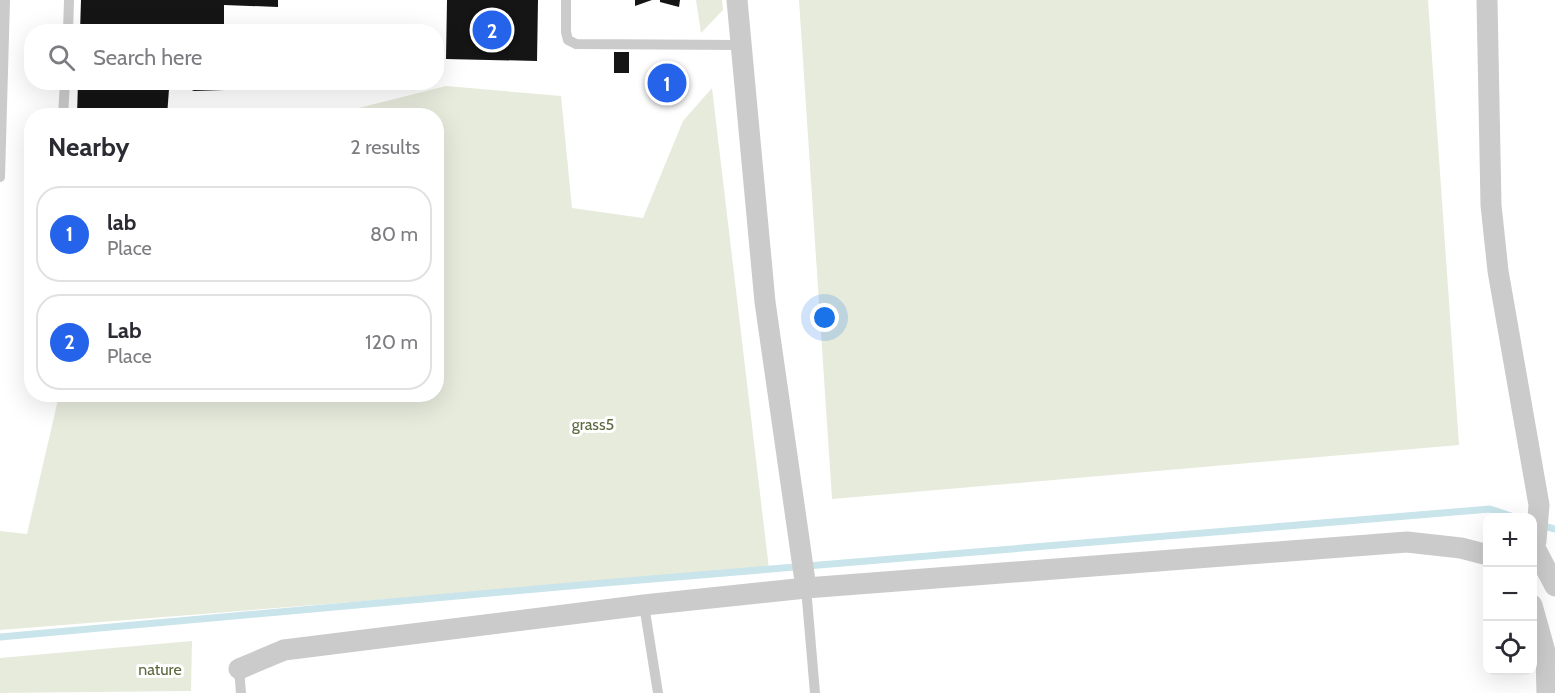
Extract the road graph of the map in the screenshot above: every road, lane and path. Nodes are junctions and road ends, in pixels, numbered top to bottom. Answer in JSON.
{"nodes":[{"id":1,"x":5,"y":0,"type":"edge"},
{"id":2,"x":69,"y":0,"type":"edge"},
{"id":3,"x":566,"y":0,"type":"edge"},
{"id":4,"x":737,"y":0,"type":"edge"},
{"id":5,"x":1486,"y":0,"type":"edge"},
{"id":6,"x":68,"y":24,"type":"edge"},
{"id":7,"x":741,"y":45,"type":"junction"},
{"id":8,"x":65,"y":90,"type":"edge"},
{"id":9,"x":63,"y":108,"type":"edge"},
{"id":10,"x":0,"y":177,"type":"edge"},
{"id":11,"x":1537,"y":526,"type":"edge"},
{"id":12,"x":1537,"y":552,"type":"edge"},
{"id":13,"x":1483,"y":554,"type":"edge"},
{"id":14,"x":1548,"y":576,"type":"edge"},
{"id":15,"x":806,"y":588,"type":"junction"},
{"id":16,"x":644,"y":605,"type":"junction"},
{"id":17,"x":1537,"y":620,"type":"edge"},
{"id":18,"x":239,"y":669,"type":"joint"},
{"id":19,"x":241,"y":693,"type":"edge"},
{"id":20,"x":658,"y":693,"type":"edge"},
{"id":21,"x":814,"y":693,"type":"edge"},
{"id":22,"x":1547,"y":693,"type":"edge"}],
"edges":[{"from":1,"to":10,"type":"lane"},
{"from":2,"to":6,"type":"lane"},
{"from":3,"to":7,"type":"lane"},
{"from":4,"to":7,"type":"street"},
{"from":5,"to":11,"type":"street"},
{"from":7,"to":15,"type":"street"},
{"from":8,"to":9,"type":"lane"},
{"from":12,"to":14,"type":"street"},
{"from":13,"to":15,"type":"street"},
{"from":15,"to":16,"type":"street"},
{"from":15,"to":21,"type":"lane"},
{"from":16,"to":18,"type":"street"},
{"from":16,"to":20,"type":"lane"},
{"from":17,"to":22,"type":"street"},
{"from":18,"to":19,"type":"lane"}]}
